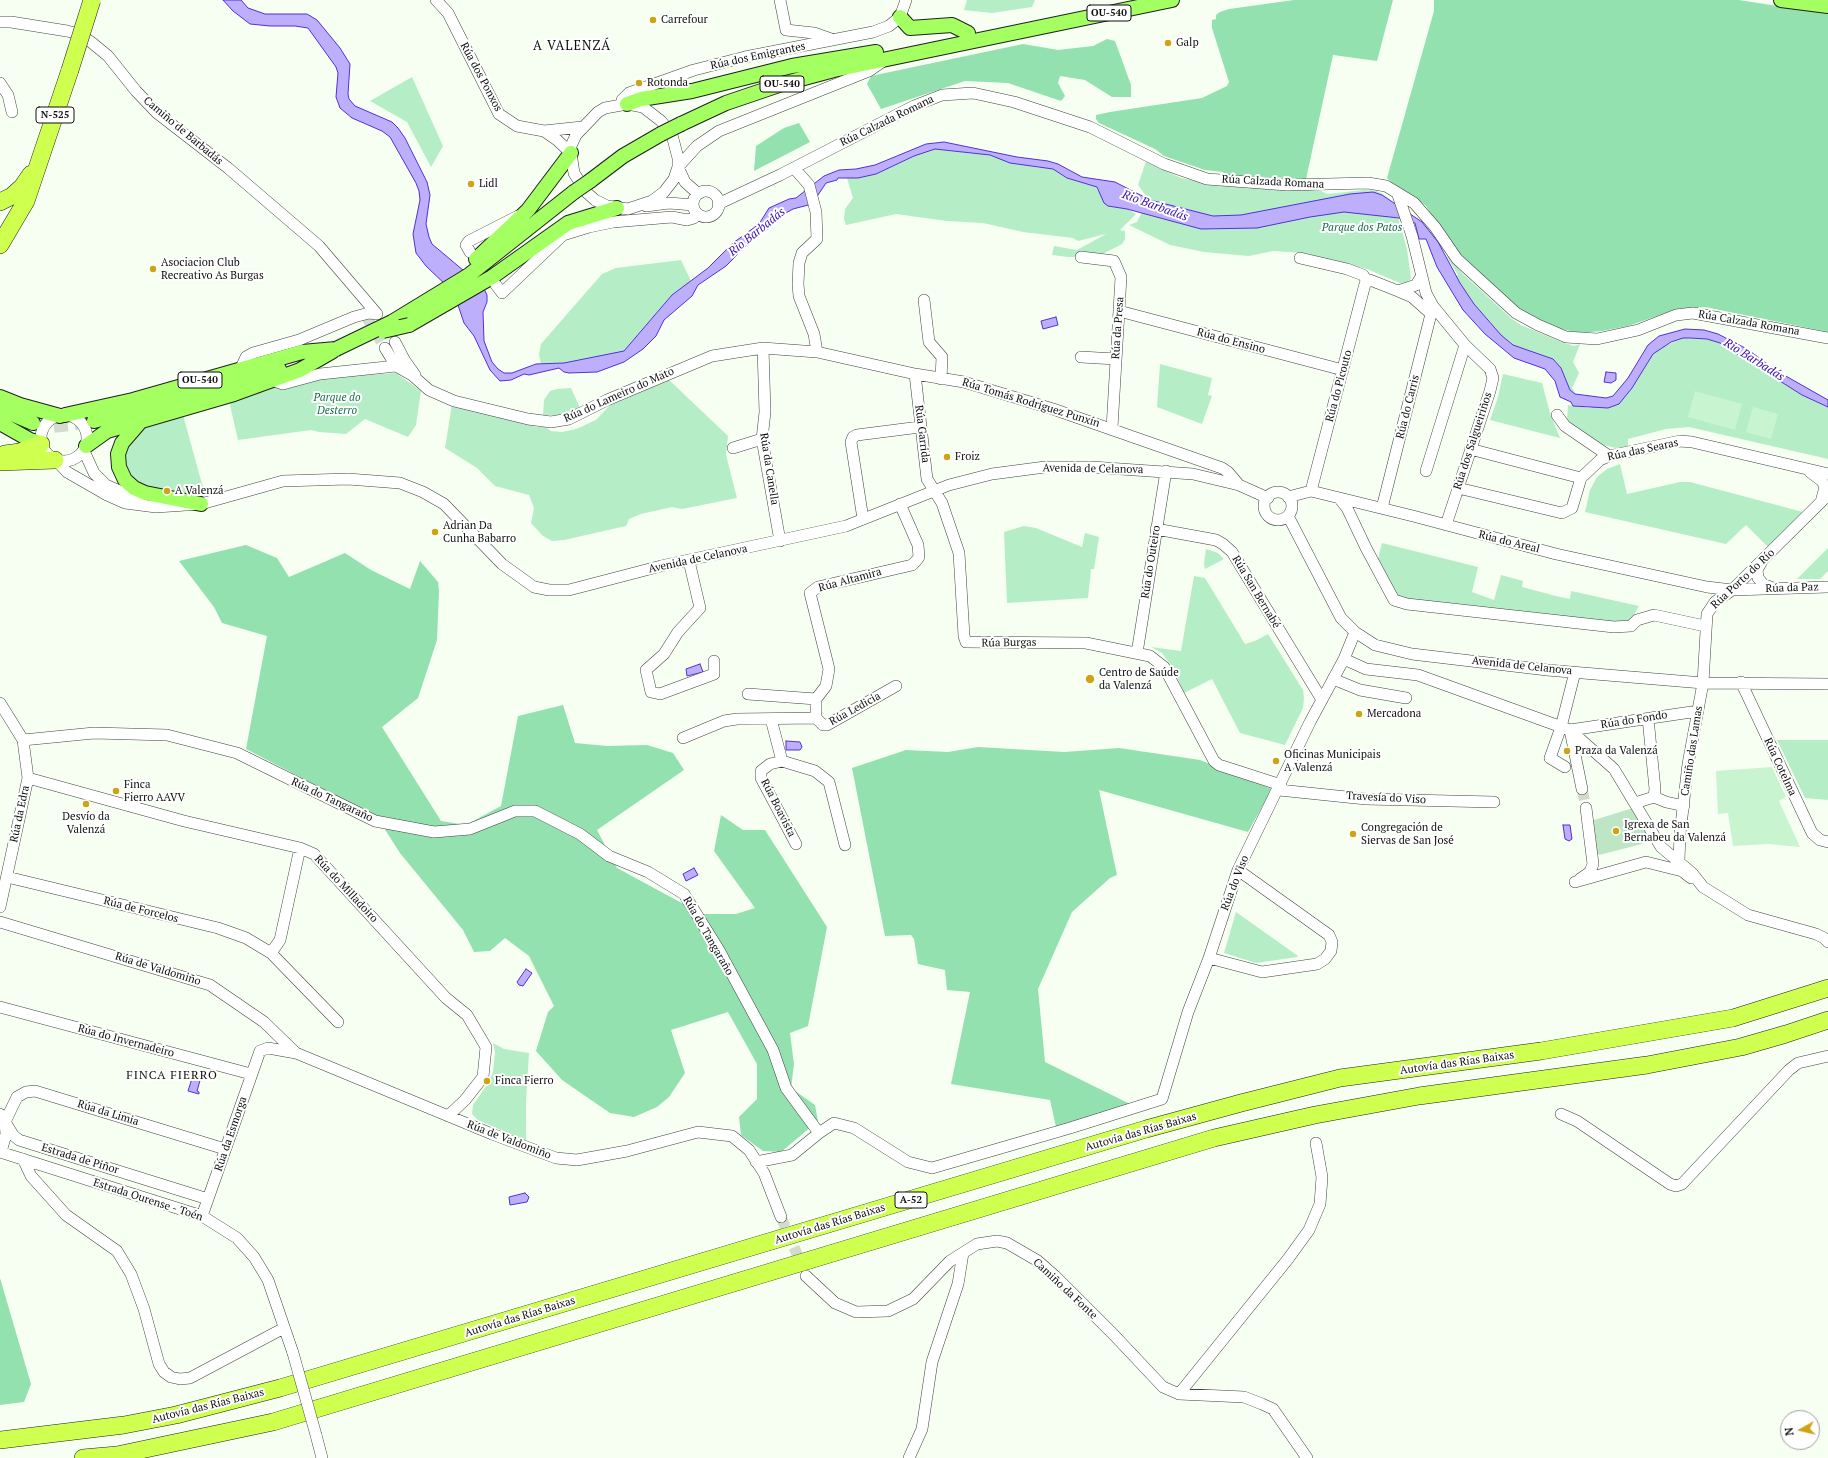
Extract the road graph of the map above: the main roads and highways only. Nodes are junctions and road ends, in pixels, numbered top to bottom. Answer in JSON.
{"nodes":[{"id":1,"x":92,"y":0,"type":"edge"},
{"id":2,"x":1124,"y":0,"type":"edge"},
{"id":3,"x":1172,"y":0,"type":"edge"},
{"id":4,"x":1780,"y":0,"type":"edge"},
{"id":5,"x":1828,"y":6,"type":"edge"},
{"id":6,"x":900,"y":17,"type":"road end"},
{"id":7,"x":1046,"y":26,"type":"junction"},
{"id":8,"x":968,"y":33,"type":"junction"},
{"id":9,"x":992,"y":37,"type":"junction"},
{"id":10,"x":624,"y":104,"type":"road end"},
{"id":11,"x":571,"y":153,"type":"road end"},
{"id":12,"x":40,"y":161,"type":"junction"},
{"id":13,"x":0,"y":202,"type":"edge"},
{"id":14,"x":617,"y":208,"type":"road end"},
{"id":15,"x":0,"y":245,"type":"edge"},
{"id":16,"x":437,"y":296,"type":"junction"},
{"id":17,"x":370,"y":334,"type":"junction"},
{"id":18,"x":336,"y":348,"type":"junction"},
{"id":19,"x":0,"y":397,"type":"edge"},
{"id":20,"x":0,"y":409,"type":"edge"},
{"id":21,"x":143,"y":419,"type":"junction"},
{"id":22,"x":94,"y":421,"type":"tunnel mouth"},
{"id":23,"x":0,"y":423,"type":"edge"},
{"id":24,"x":33,"y":423,"type":"tunnel mouth"},
{"id":25,"x":41,"y":443,"type":"joint"},
{"id":26,"x":85,"y":448,"type":"road end"},
{"id":27,"x":0,"y":455,"type":"edge"},
{"id":28,"x":55,"y":460,"type":"road end"},
{"id":29,"x":0,"y":462,"type":"edge"},
{"id":30,"x":201,"y":504,"type":"road end"},
{"id":31,"x":1828,"y":988,"type":"edge"},
{"id":32,"x":1828,"y":1020,"type":"edge"},
{"id":33,"x":0,"y":1440,"type":"edge"},
{"id":34,"x":83,"y":1458,"type":"edge"}],
"edges":[{"from":1,"to":12,"type":"highway","number":"N-525","bridge":true},
{"from":2,"to":7,"type":"main road"},
{"from":3,"to":7,"type":"main road","number":"OU-540"},
{"from":4,"to":5,"type":"main road"},
{"from":6,"to":8,"type":"main road"},
{"from":7,"to":9,"type":"main road","number":"OU-540"},
{"from":8,"to":9,"type":"main road"},
{"from":8,"to":10,"type":"main road"},
{"from":9,"to":16,"type":"main road","number":"OU-540","bridge":true},
{"from":11,"to":16,"type":"main road"},
{"from":12,"to":13,"type":"highway"},
{"from":12,"to":15,"type":"highway","number":"N-525"},
{"from":14,"to":17,"type":"main road","bridge":true},
{"from":16,"to":17,"type":"main road","number":"OU-540","bridge":true},
{"from":17,"to":18,"type":"main road","number":"OU-540","bridge":true},
{"from":18,"to":19,"type":"main road","number":"OU-540"},
{"from":18,"to":21,"type":"main road","number":"OU-540"},
{"from":18,"to":22,"type":"main road","number":"OU-540"},
{"from":20,"to":24,"type":"main road"},
{"from":21,"to":26,"type":"main road","number":"OU-540"},
{"from":21,"to":30,"type":"main road"},
{"from":23,"to":25,"type":"main road"},
{"from":25,"to":27,"type":"highway"},
{"from":28,"to":29,"type":"highway"},
{"from":31,"to":33,"type":"highway","name":"Autovía das Rías Baixas","number":"A-52"},
{"from":32,"to":34,"type":"highway","number":"A-52"}]}
